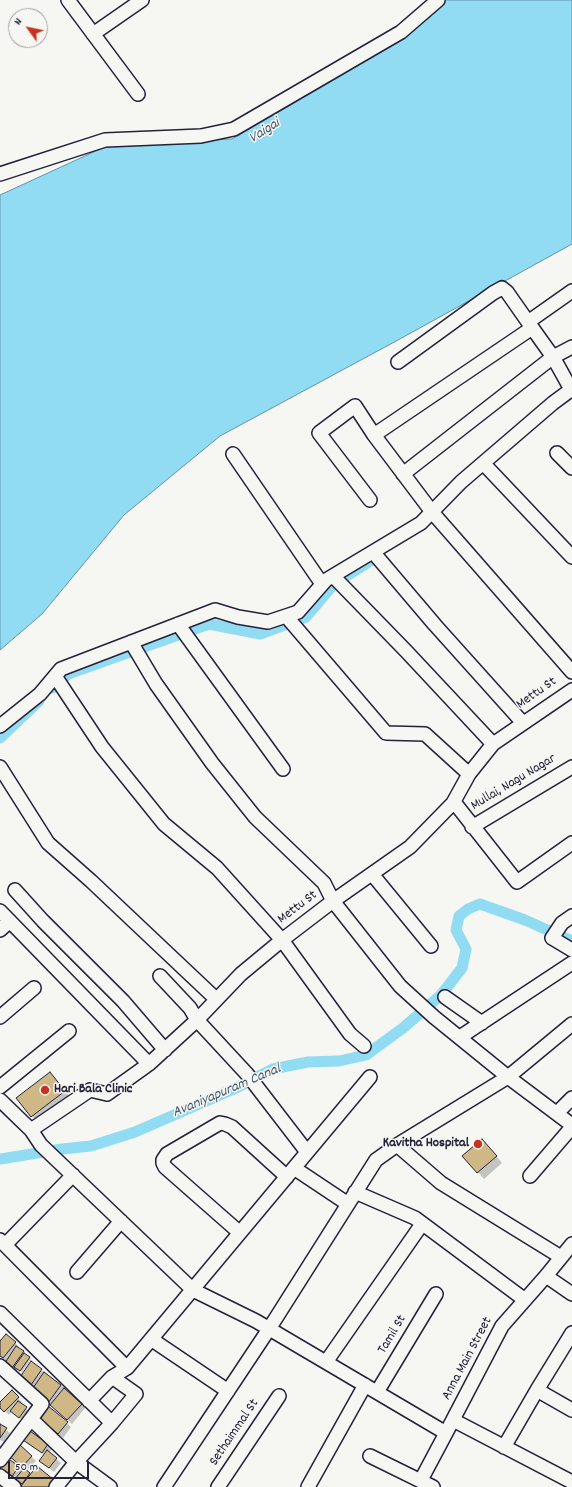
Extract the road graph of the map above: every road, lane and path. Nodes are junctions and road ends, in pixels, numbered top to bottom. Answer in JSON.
{"nodes":[{"id":1,"x":68,"y":0,"type":"edge"},
{"id":2,"x":142,"y":0,"type":"edge"},
{"id":3,"x":438,"y":0,"type":"edge"},
{"id":4,"x":92,"y":34,"type":"junction"},
{"id":5,"x":138,"y":94,"type":"dead end"},
{"id":6,"x":0,"y":174,"type":"edge"},
{"id":7,"x":572,"y":291,"type":"edge"},
{"id":8,"x":530,"y":325,"type":"junction"},
{"id":9,"x":572,"y":347,"type":"edge"},
{"id":10,"x":553,"y":357,"type":"junction"},
{"id":11,"x":398,"y":362,"type":"dead end"},
{"id":12,"x":572,"y":390,"type":"edge"},
{"id":13,"x":374,"y":436,"type":"junction"},
{"id":14,"x":557,"y":453,"type":"dead end"},
{"id":15,"x":233,"y":454,"type":"dead end"},
{"id":16,"x":485,"y":466,"type":"junction"},
{"id":17,"x":572,"y":468,"type":"edge"},
{"id":18,"x":403,"y":474,"type":"junction"},
{"id":19,"x":370,"y":500,"type":"dead end"},
{"id":20,"x":434,"y":515,"type":"junction"},
{"id":21,"x":376,"y":555,"type":"junction"},
{"id":22,"x":572,"y":556,"type":"edge"},
{"id":23,"x":337,"y":580,"type":"junction"},
{"id":24,"x":322,"y":584,"type":"junction"},
{"id":25,"x":289,"y":620,"type":"junction"},
{"id":26,"x":182,"y":630,"type":"junction"},
{"id":27,"x":134,"y":647,"type":"junction"},
{"id":28,"x":572,"y":672,"type":"edge"},
{"id":29,"x":58,"y":680,"type":"junction"},
{"id":30,"x":572,"y":690,"type":"edge"},
{"id":31,"x":523,"y":723,"type":"junction"},
{"id":32,"x":0,"y":726,"type":"edge"},
{"id":33,"x":493,"y":744,"type":"junction"},
{"id":34,"x":0,"y":767,"type":"edge"},
{"id":35,"x":572,"y":767,"type":"edge"},
{"id":36,"x":283,"y":769,"type":"dead end"},
{"id":37,"x":469,"y":774,"type":"junction"},
{"id":38,"x":454,"y":802,"type":"junction"},
{"id":39,"x":472,"y":827,"type":"junction"},
{"id":40,"x":572,"y":843,"type":"edge"},
{"id":41,"x":372,"y":874,"type":"junction"},
{"id":42,"x":15,"y":890,"type":"dead end"},
{"id":43,"x":333,"y":901,"type":"junction"},
{"id":44,"x":0,"y":911,"type":"edge"},
{"id":45,"x":567,"y":920,"type":"edge"},
{"id":46,"x":5,"y":926,"type":"edge"},
{"id":47,"x":282,"y":940,"type":"junction"},
{"id":48,"x":431,"y":946,"type":"dead end"},
{"id":49,"x":572,"y":950,"type":"edge"},
{"id":50,"x":572,"y":963,"type":"edge"},
{"id":51,"x":160,"y":976,"type":"dead end"},
{"id":52,"x":34,"y":988,"type":"dead end"},
{"id":53,"x":445,"y":997,"type":"dead end"},
{"id":54,"x":216,"y":999,"type":"junction"},
{"id":55,"x":0,"y":1017,"type":"edge"},
{"id":56,"x":196,"y":1020,"type":"junction"},
{"id":57,"x":482,"y":1023,"type":"junction"},
{"id":58,"x":572,"y":1024,"type":"edge"},
{"id":59,"x":69,"y":1031,"type":"dead end"},
{"id":60,"x":460,"y":1037,"type":"junction"},
{"id":61,"x":364,"y":1046,"type":"dead end"},
{"id":62,"x":165,"y":1050,"type":"junction"},
{"id":63,"x":149,"y":1064,"type":"junction"},
{"id":64,"x":370,"y":1077,"type":"dead end"},
{"id":65,"x":508,"y":1077,"type":"junction"},
{"id":66,"x":0,"y":1087,"type":"edge"},
{"id":67,"x":572,"y":1098,"type":"edge"},
{"id":68,"x":0,"y":1100,"type":"edge"},
{"id":69,"x":557,"y":1113,"type":"junction"},
{"id":70,"x":572,"y":1126,"type":"edge"},
{"id":71,"x":31,"y":1130,"type":"junction"},
{"id":72,"x":396,"y":1145,"type":"junction"},
{"id":73,"x":307,"y":1152,"type":"junction"},
{"id":74,"x":290,"y":1172,"type":"junction"},
{"id":75,"x":73,"y":1175,"type":"junction"},
{"id":76,"x":530,"y":1176,"type":"dead end"},
{"id":77,"x":355,"y":1192,"type":"junction"},
{"id":78,"x":348,"y":1204,"type":"junction"},
{"id":79,"x":121,"y":1221,"type":"junction"},
{"id":80,"x":422,"y":1224,"type":"junction"},
{"id":81,"x":240,"y":1233,"type":"junction"},
{"id":82,"x":3,"y":1242,"type":"edge"},
{"id":83,"x":572,"y":1244,"type":"edge"},
{"id":84,"x":561,"y":1257,"type":"junction"},
{"id":85,"x":76,"y":1272,"type":"dead end"},
{"id":86,"x":546,"y":1276,"type":"junction"},
{"id":87,"x":193,"y":1290,"type":"junction"},
{"id":88,"x":436,"y":1294,"type":"dead end"},
{"id":89,"x":572,"y":1294,"type":"edge"},
{"id":90,"x":525,"y":1300,"type":"junction"},
{"id":91,"x":0,"y":1313,"type":"edge"},
{"id":92,"x":269,"y":1330,"type":"junction"},
{"id":93,"x":572,"y":1333,"type":"edge"},
{"id":94,"x":151,"y":1339,"type":"junction"},
{"id":95,"x":326,"y":1362,"type":"junction"},
{"id":96,"x":0,"y":1366,"type":"edge"},
{"id":97,"x":127,"y":1368,"type":"junction"},
{"id":98,"x":112,"y":1377,"type":"junction"},
{"id":99,"x":365,"y":1385,"type":"junction"},
{"id":100,"x":537,"y":1390,"type":"junction"},
{"id":101,"x":228,"y":1391,"type":"junction"},
{"id":102,"x":377,"y":1392,"type":"junction"},
{"id":103,"x":279,"y":1396,"type":"dead end"},
{"id":104,"x":89,"y":1401,"type":"junction"},
{"id":105,"x":572,"y":1410,"type":"edge"},
{"id":106,"x":31,"y":1419,"type":"junction"},
{"id":107,"x":454,"y":1420,"type":"junction"},
{"id":108,"x":112,"y":1423,"type":"junction"},
{"id":109,"x":446,"y":1434,"type":"junction"},
{"id":110,"x":504,"y":1447,"type":"junction"},
{"id":111,"x":1,"y":1455,"type":"edge"},
{"id":112,"x":370,"y":1456,"type":"dead end"},
{"id":113,"x":76,"y":1462,"type":"junction"},
{"id":114,"x":0,"y":1476,"type":"edge"},
{"id":115,"x":421,"y":1480,"type":"junction"},
{"id":116,"x":572,"y":1482,"type":"edge"},
{"id":117,"x":14,"y":1487,"type":"edge"},
{"id":118,"x":56,"y":1487,"type":"edge"},
{"id":119,"x":110,"y":1487,"type":"edge"},
{"id":120,"x":164,"y":1487,"type":"edge"},
{"id":121,"x":218,"y":1487,"type":"edge"},
{"id":122,"x":308,"y":1487,"type":"edge"},
{"id":123,"x":433,"y":1487,"type":"edge"}],
"edges":[{"from":1,"to":4,"type":"street"},
{"from":2,"to":4,"type":"street"},
{"from":3,"to":6,"type":"street"},
{"from":4,"to":5,"type":"street"},
{"from":7,"to":8,"type":"street"},
{"from":8,"to":10,"type":"street"},
{"from":8,"to":11,"type":"street"},
{"from":8,"to":13,"type":"street"},
{"from":9,"to":10,"type":"street"},
{"from":10,"to":12,"type":"street"},
{"from":10,"to":18,"type":"street"},
{"from":12,"to":16,"type":"street"},
{"from":13,"to":18,"type":"street"},
{"from":13,"to":19,"type":"street"},
{"from":14,"to":17,"type":"street"},
{"from":15,"to":24,"type":"street"},
{"from":16,"to":20,"type":"street"},
{"from":16,"to":22,"type":"street"},
{"from":18,"to":20,"type":"street"},
{"from":20,"to":21,"type":"street"},
{"from":20,"to":28,"type":"street"},
{"from":21,"to":23,"type":"street"},
{"from":21,"to":31,"type":"street"},
{"from":23,"to":24,"type":"street"},
{"from":23,"to":33,"type":"street"},
{"from":24,"to":25,"type":"street"},
{"from":25,"to":26,"type":"street"},
{"from":25,"to":37,"type":"street"},
{"from":26,"to":27,"type":"street"},
{"from":26,"to":36,"type":"street"},
{"from":27,"to":29,"type":"street"},
{"from":27,"to":43,"type":"street"},
{"from":29,"to":32,"type":"street"},
{"from":29,"to":47,"type":"street"},
{"from":30,"to":31,"type":"street","name":"Mettu St"},
{"from":31,"to":33,"type":"street","name":"Mettu St"},
{"from":33,"to":37,"type":"street","name":"Mettu St"},
{"from":34,"to":54,"type":"street"},
{"from":35,"to":39,"type":"street","name":"Mullai, Nagu Nagar"},
{"from":37,"to":38,"type":"street","name":"Mettu St"},
{"from":38,"to":39,"type":"street"},
{"from":38,"to":41,"type":"street","name":"Mettu St"},
{"from":39,"to":40,"type":"street"},
{"from":41,"to":43,"type":"street","name":"Mettu St"},
{"from":41,"to":48,"type":"street"},
{"from":42,"to":62,"type":"street"},
{"from":43,"to":47,"type":"street","name":"Mettu St"},
{"from":43,"to":60,"type":"street"},
{"from":44,"to":46,"type":"street"},
{"from":45,"to":49,"type":"street"},
{"from":46,"to":63,"type":"street"},
{"from":47,"to":54,"type":"street","name":"Mettu St"},
{"from":47,"to":61,"type":"street"},
{"from":50,"to":57,"type":"street"},
{"from":51,"to":56,"type":"street"},
{"from":52,"to":55,"type":"street"},
{"from":53,"to":57,"type":"street"},
{"from":54,"to":56,"type":"street","name":"Mettu St"},
{"from":56,"to":62,"type":"street","name":"Mettu St"},
{"from":56,"to":73,"type":"street"},
{"from":57,"to":60,"type":"street"},
{"from":58,"to":65,"type":"street"},
{"from":59,"to":66,"type":"street"},
{"from":60,"to":65,"type":"street"},
{"from":62,"to":63,"type":"street","name":"Mettu St"},
{"from":63,"to":71,"type":"street","name":"Mettu St"},
{"from":64,"to":73,"type":"street"},
{"from":65,"to":69,"type":"street"},
{"from":65,"to":72,"type":"street"},
{"from":67,"to":69,"type":"street"},
{"from":68,"to":71,"type":"street"},
{"from":69,"to":70,"type":"street"},
{"from":70,"to":76,"type":"street"},
{"from":71,"to":75,"type":"street"},
{"from":72,"to":77,"type":"street"},
{"from":72,"to":84,"type":"street"},
{"from":73,"to":74,"type":"street"},
{"from":74,"to":78,"type":"street"},
{"from":74,"to":81,"type":"street"},
{"from":74,"to":81,"type":"street"},
{"from":75,"to":79,"type":"street"},
{"from":75,"to":82,"type":"street"},
{"from":77,"to":78,"type":"street"},
{"from":77,"to":80,"type":"street"},
{"from":78,"to":92,"type":"street"},
{"from":79,"to":85,"type":"street"},
{"from":79,"to":87,"type":"street"},
{"from":80,"to":90,"type":"street"},
{"from":80,"to":95,"type":"street"},
{"from":81,"to":87,"type":"street"},
{"from":82,"to":97,"type":"street"},
{"from":83,"to":84,"type":"street","name":"Anna Main Street"},
{"from":84,"to":86,"type":"street","name":"Anna Main Street"},
{"from":86,"to":89,"type":"street"},
{"from":86,"to":90,"type":"street","name":"Anna Main Street"},
{"from":87,"to":92,"type":"street"},
{"from":87,"to":94,"type":"street"},
{"from":88,"to":102,"type":"street","name":"Tamil St"},
{"from":90,"to":107,"type":"street","name":"Anna Main Street"},
{"from":91,"to":104,"type":"street"},
{"from":92,"to":95,"type":"street"},
{"from":92,"to":101,"type":"street"},
{"from":93,"to":100,"type":"street"},
{"from":94,"to":97,"type":"street"},
{"from":94,"to":101,"type":"street"},
{"from":95,"to":99,"type":"street"},
{"from":96,"to":106,"type":"street"},
{"from":97,"to":98,"type":"street"},
{"from":98,"to":104,"type":"street"},
{"from":98,"to":108,"type":"street"},
{"from":99,"to":102,"type":"street"},
{"from":99,"to":122,"type":"street"},
{"from":100,"to":105,"type":"street"},
{"from":100,"to":110,"type":"street"},
{"from":101,"to":120,"type":"street"},
{"from":102,"to":109,"type":"street"},
{"from":103,"to":121,"type":"street","name":"Sethaimmal St"},
{"from":104,"to":108,"type":"street"},
{"from":106,"to":111,"type":"street"},
{"from":106,"to":113,"type":"street"},
{"from":107,"to":109,"type":"street","name":"Anna Main Street"},
{"from":107,"to":110,"type":"street"},
{"from":108,"to":113,"type":"street"},
{"from":109,"to":115,"type":"street","name":"Anna Main Street"},
{"from":110,"to":116,"type":"street"},
{"from":112,"to":115,"type":"street"},
{"from":113,"to":118,"type":"street"},
{"from":113,"to":119,"type":"street"},
{"from":114,"to":117,"type":"street"},
{"from":115,"to":123,"type":"street"}]}
